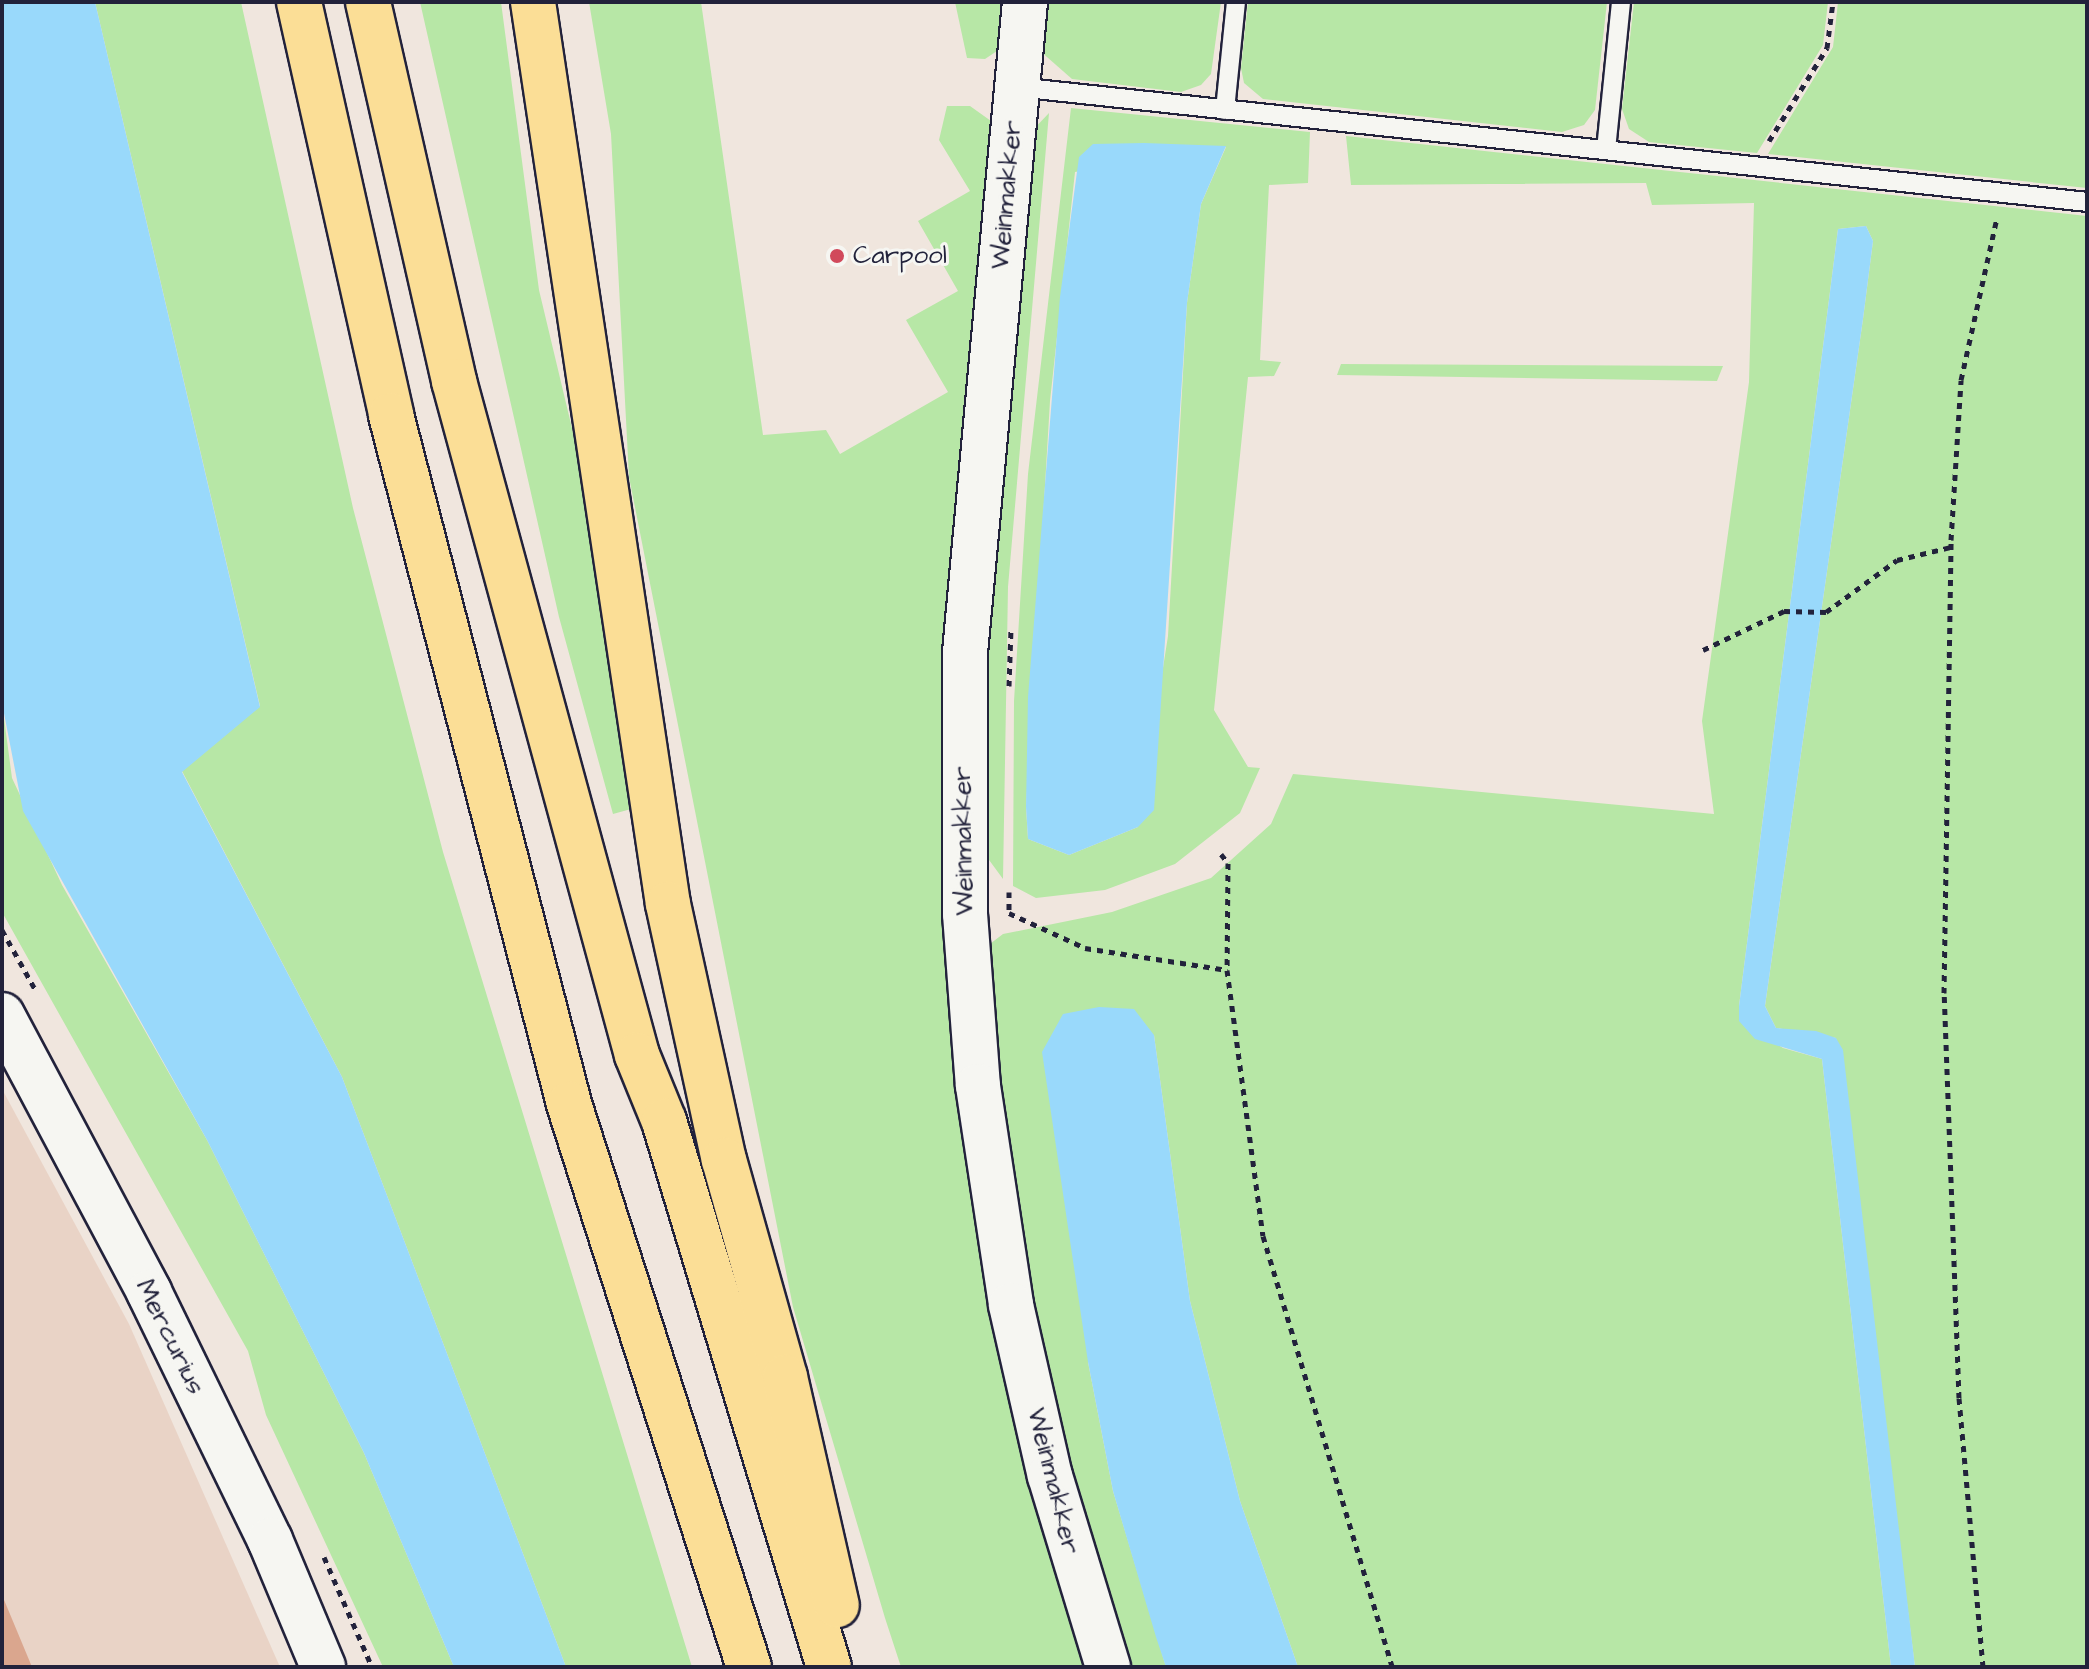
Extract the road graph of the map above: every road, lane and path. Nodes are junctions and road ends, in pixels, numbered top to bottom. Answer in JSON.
{"nodes":[{"id":1,"x":299,"y":2,"type":"edge"},
{"id":2,"x":368,"y":2,"type":"edge"},
{"id":3,"x":533,"y":2,"type":"edge"},
{"id":4,"x":1025,"y":2,"type":"edge"},
{"id":5,"x":1236,"y":2,"type":"edge"},
{"id":6,"x":1621,"y":2,"type":"edge"},
{"id":7,"x":1833,"y":2,"type":"edge"},
{"id":8,"x":1017,"y":87,"type":"junction"},
{"id":9,"x":1225,"y":110,"type":"junction"},
{"id":10,"x":1606,"y":150,"type":"junction"},
{"id":11,"x":1754,"y":166,"type":"junction"},
{"id":12,"x":2004,"y":192,"type":"junction"},
{"id":13,"x":2087,"y":202,"type":"edge"},
{"id":14,"x":1951,"y":547,"type":"junction"},
{"id":15,"x":1012,"y":616,"type":"dead end"},
{"id":16,"x":1703,"y":650,"type":"dead end"},
{"id":17,"x":1008,"y":694,"type":"dead end"},
{"id":18,"x":1221,"y":854,"type":"dead end"},
{"id":19,"x":1009,"y":884,"type":"dead end"},
{"id":20,"x":1227,"y":970,"type":"junction"},
{"id":21,"x":2,"y":1015,"type":"edge"},
{"id":22,"x":323,"y":1667,"type":"edge"},
{"id":23,"x":749,"y":1667,"type":"edge"},
{"id":24,"x":829,"y":1667,"type":"edge"},
{"id":25,"x":846,"y":1667,"type":"edge"},
{"id":26,"x":1108,"y":1667,"type":"edge"},
{"id":27,"x":1392,"y":1667,"type":"edge"},
{"id":28,"x":1983,"y":1667,"type":"edge"}],
"edges":[{"from":1,"to":23,"type":"highway"},
{"from":2,"to":24,"type":"highway"},
{"from":3,"to":25,"type":"highway"},
{"from":4,"to":8,"type":"main road","name":"Weinmakker"},
{"from":5,"to":9,"type":"lane"},
{"from":6,"to":10,"type":"lane"},
{"from":7,"to":11,"type":"path"},
{"from":8,"to":9,"type":"lane"},
{"from":8,"to":26,"type":"main road","name":"Weinmakker"},
{"from":9,"to":10,"type":"lane"},
{"from":10,"to":11,"type":"lane"},
{"from":11,"to":12,"type":"lane"},
{"from":12,"to":13,"type":"lane"},
{"from":12,"to":14,"type":"path"},
{"from":14,"to":16,"type":"path"},
{"from":14,"to":28,"type":"path"},
{"from":15,"to":17,"type":"path"},
{"from":18,"to":20,"type":"path"},
{"from":19,"to":20,"type":"path"},
{"from":20,"to":27,"type":"path"},
{"from":21,"to":22,"type":"main road","name":"Mercurius"}]}
